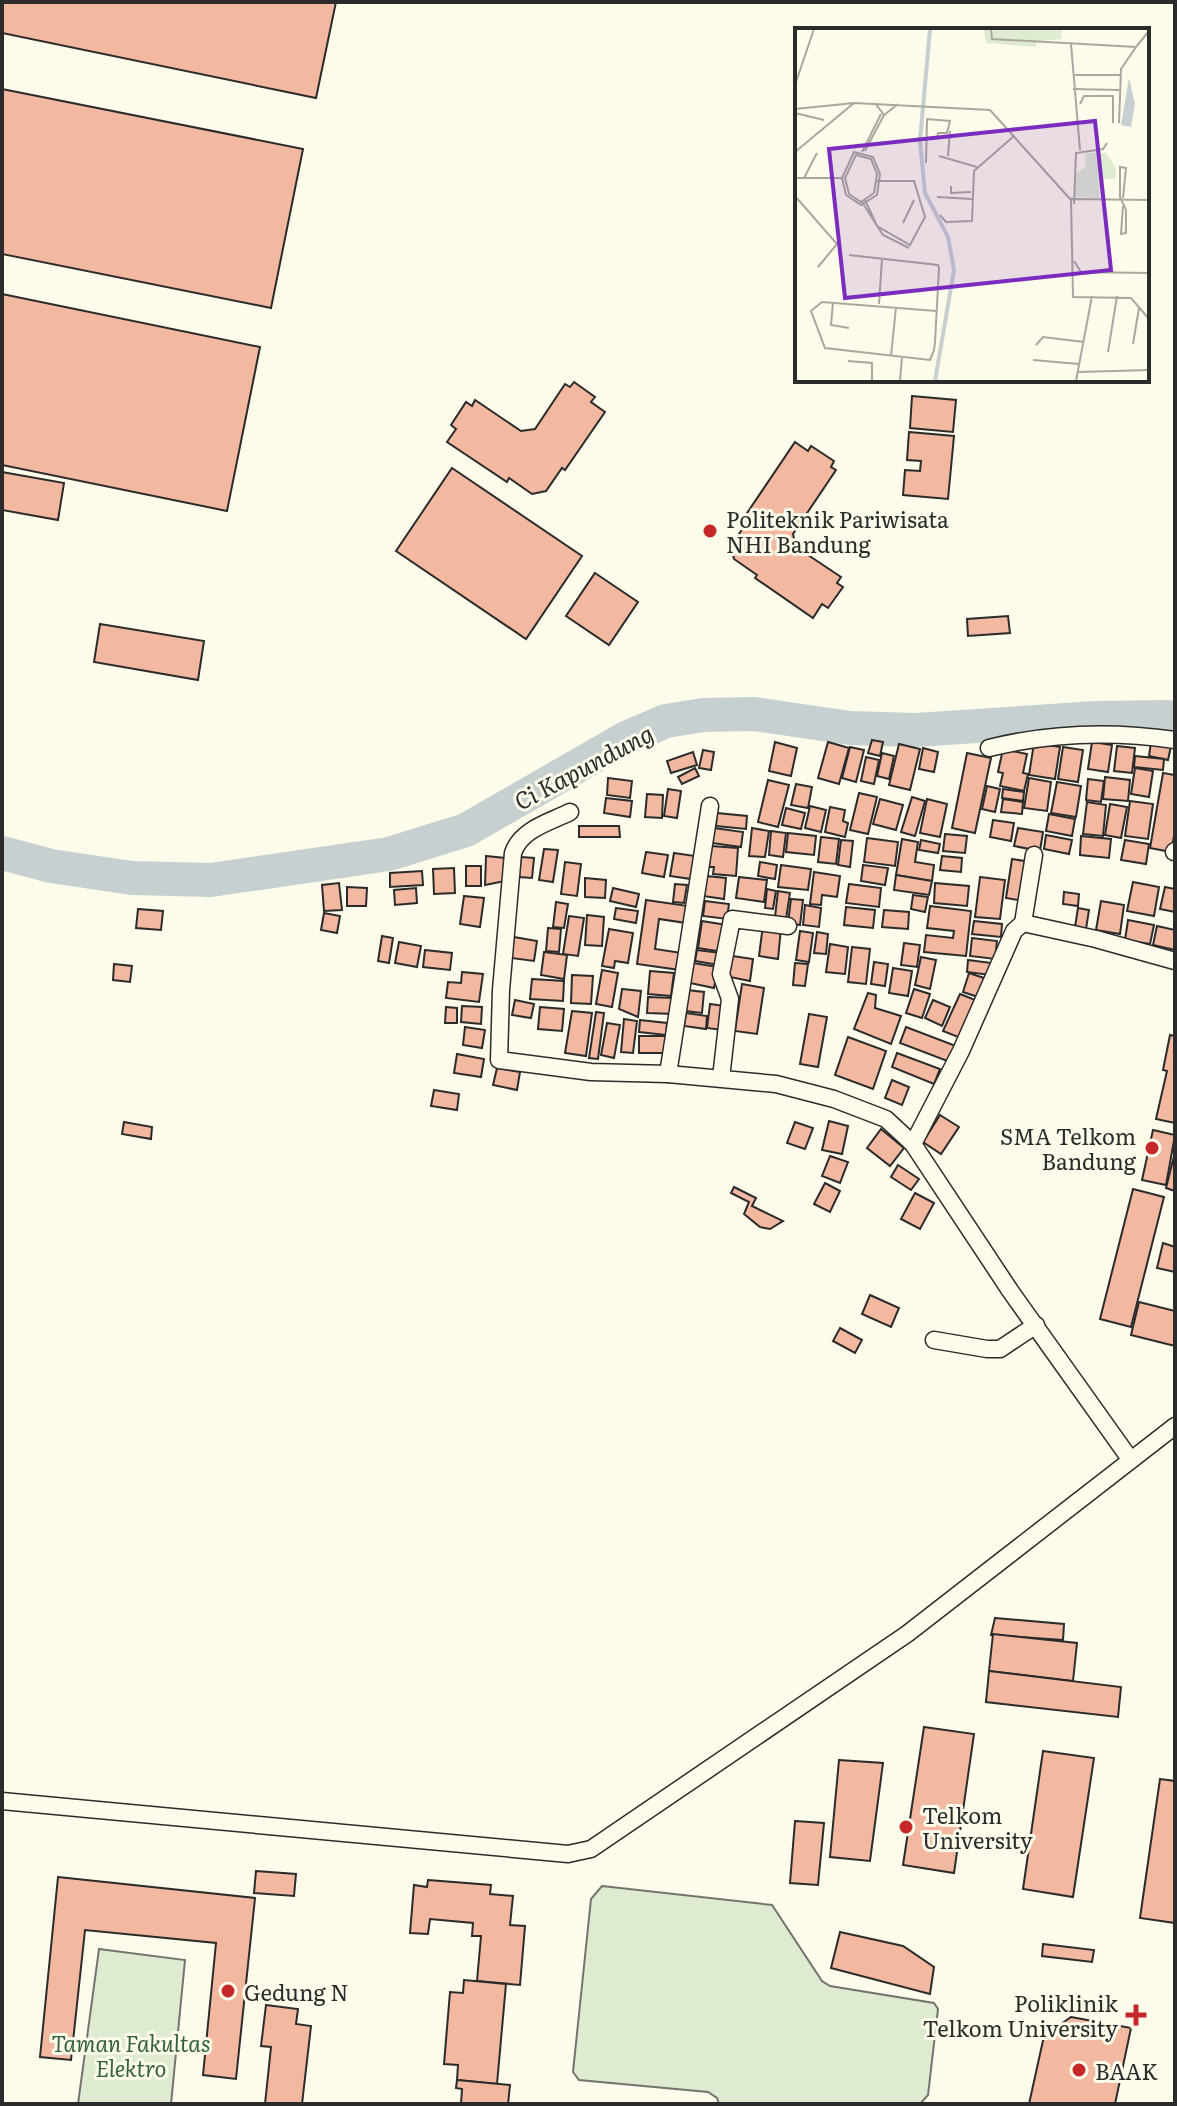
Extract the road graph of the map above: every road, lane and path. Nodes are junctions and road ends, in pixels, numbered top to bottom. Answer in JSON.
{"nodes":[{"id":1,"x":1175,"y":740,"type":"edge"},
{"id":2,"x":989,"y":748,"type":"dead end"},
{"id":3,"x":710,"y":806,"type":"dead end"},
{"id":4,"x":570,"y":812,"type":"dead end"},
{"id":5,"x":1034,"y":855,"type":"dead end"},
{"id":6,"x":1023,"y":923,"type":"junction"},
{"id":7,"x":788,"y":926,"type":"dead end"},
{"id":8,"x":1175,"y":961,"type":"edge"},
{"id":9,"x":668,"y":1074,"type":"junction"},
{"id":10,"x":721,"y":1078,"type":"junction"},
{"id":11,"x":913,"y":1144,"type":"junction"},
{"id":12,"x":1036,"y":1325,"type":"junction"},
{"id":13,"x":934,"y":1340,"type":"dead end"},
{"id":14,"x":1175,"y":1426,"type":"edge"},
{"id":15,"x":1130,"y":1459,"type":"junction"},
{"id":16,"x":2,"y":1801,"type":"edge"}],
"edges":[{"from":1,"to":2,"type":"street"},
{"from":3,"to":9,"type":"street"},
{"from":4,"to":9,"type":"street"},
{"from":5,"to":6,"type":"street"},
{"from":6,"to":8,"type":"street"},
{"from":6,"to":11,"type":"street"},
{"from":7,"to":10,"type":"street"},
{"from":9,"to":10,"type":"street"},
{"from":10,"to":11,"type":"street"},
{"from":11,"to":12,"type":"street"},
{"from":12,"to":13,"type":"street"},
{"from":12,"to":15,"type":"street"},
{"from":14,"to":15,"type":"street"},
{"from":15,"to":16,"type":"street"}]}
